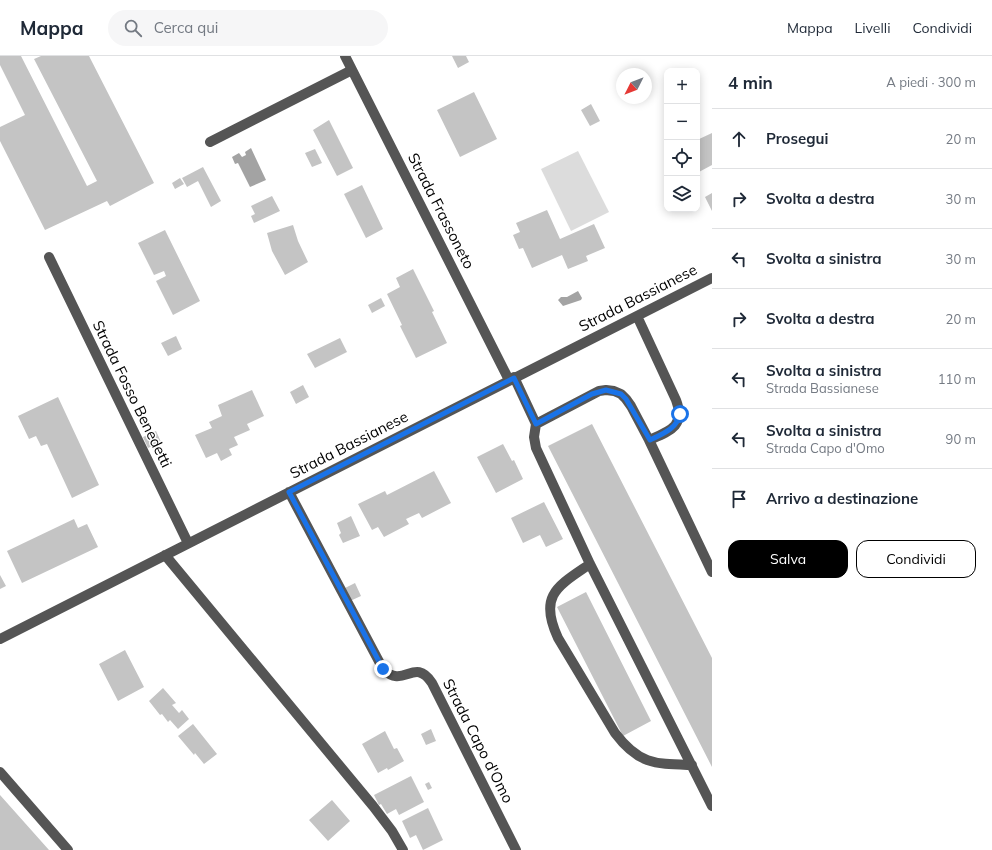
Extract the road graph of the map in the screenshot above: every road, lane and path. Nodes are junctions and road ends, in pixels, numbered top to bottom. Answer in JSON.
{"nodes":[{"id":1,"x":345,"y":56,"type":"edge"},
{"id":2,"x":352,"y":70,"type":"junction"},
{"id":3,"x":210,"y":142,"type":"dead end"},
{"id":4,"x":49,"y":257,"type":"dead end"},
{"id":5,"x":712,"y":278,"type":"edge"},
{"id":6,"x":637,"y":316,"type":"junction"},
{"id":7,"x":512,"y":379,"type":"junction"},
{"id":8,"x":536,"y":424,"type":"junction"},
{"id":9,"x":650,"y":440,"type":"junction"},
{"id":10,"x":289,"y":492,"type":"junction"},
{"id":11,"x":188,"y":543,"type":"junction"},
{"id":12,"x":165,"y":555,"type":"junction"},
{"id":13,"x":590,"y":564,"type":"junction"},
{"id":14,"x":712,"y":572,"type":"edge"},
{"id":15,"x":0,"y":639,"type":"edge"},
{"id":16,"x":692,"y":765,"type":"junction"},
{"id":17,"x":0,"y":772,"type":"edge"},
{"id":18,"x":712,"y":806,"type":"edge"},
{"id":19,"x":68,"y":850,"type":"edge"},
{"id":20,"x":403,"y":850,"type":"edge"},
{"id":21,"x":516,"y":850,"type":"edge"}],
"edges":[{"from":1,"to":2,"type":"street","name":"Strada Frassoneto"},
{"from":2,"to":3,"type":"street"},
{"from":2,"to":7,"type":"street","name":"Strada Frassoneto"},
{"from":4,"to":11,"type":"street","name":"Strada Fosso Benedetti"},
{"from":5,"to":6,"type":"street","name":"Strada Bassianese"},
{"from":6,"to":7,"type":"street","name":"Strada Bassianese"},
{"from":6,"to":9,"type":"street"},
{"from":7,"to":8,"type":"street","name":"Strada Frassoneto"},
{"from":7,"to":10,"type":"street","name":"Strada Bassianese"},
{"from":8,"to":9,"type":"street"},
{"from":8,"to":13,"type":"street"},
{"from":9,"to":14,"type":"street"},
{"from":10,"to":11,"type":"street","name":"Strada Bassianese"},
{"from":10,"to":21,"type":"street","name":"Strada Capo d'Omo"},
{"from":11,"to":12,"type":"street","name":"Strada Bassianese"},
{"from":12,"to":15,"type":"street","name":"Strada Bassianese"},
{"from":12,"to":20,"type":"street"},
{"from":13,"to":16,"type":"street"},
{"from":13,"to":16,"type":"street"},
{"from":16,"to":18,"type":"street"},
{"from":17,"to":19,"type":"street"}]}
